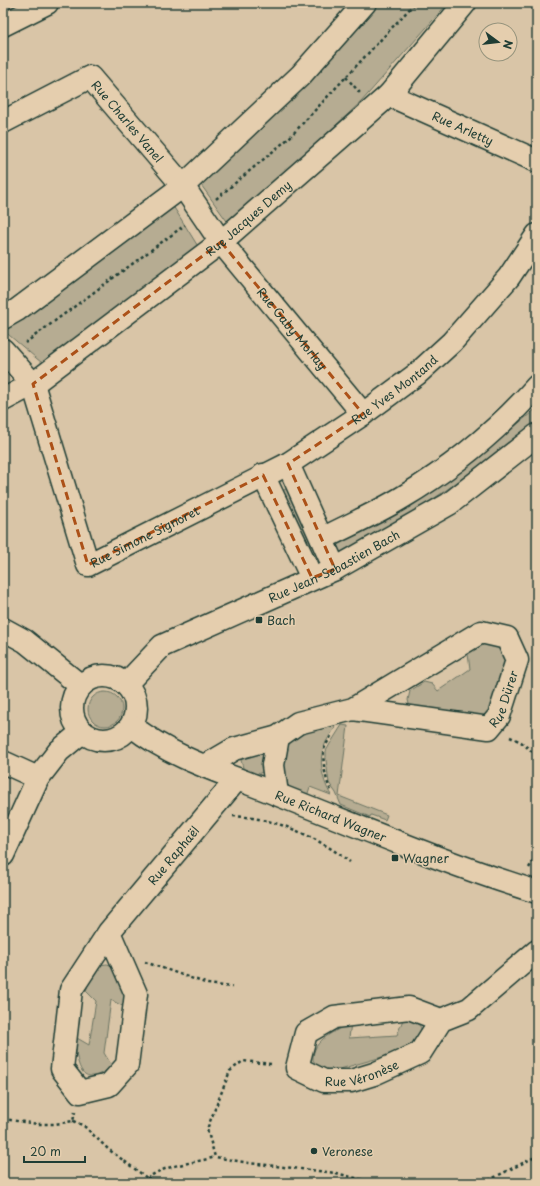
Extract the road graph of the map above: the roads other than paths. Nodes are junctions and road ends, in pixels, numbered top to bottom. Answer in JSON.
{"nodes":[{"id":1,"x":47,"y":3,"type":"edge"},
{"id":2,"x":365,"y":3,"type":"edge"},
{"id":3,"x":465,"y":3,"type":"edge"},
{"id":4,"x":3,"y":25,"type":"edge"},
{"id":5,"x":389,"y":94,"type":"junction"},
{"id":6,"x":3,"y":122,"type":"edge"},
{"id":7,"x":537,"y":161,"type":"edge"},
{"id":8,"x":183,"y":186,"type":"junction"},
{"id":9,"x":537,"y":235,"type":"edge"},
{"id":10,"x":221,"y":242,"type":"junction"},
{"id":11,"x":3,"y":318,"type":"edge"},
{"id":12,"x":5,"y":352,"type":"edge"},
{"id":13,"x":33,"y":384,"type":"junction"},
{"id":14,"x":537,"y":386,"type":"edge"},
{"id":15,"x":3,"y":400,"type":"edge"},
{"id":16,"x":363,"y":414,"type":"junction"},
{"id":17,"x":537,"y":435,"type":"edge"},
{"id":18,"x":288,"y":464,"type":"junction"},
{"id":19,"x":263,"y":475,"type":"junction"},
{"id":20,"x":322,"y":539,"type":"junction"},
{"id":21,"x":335,"y":569,"type":"junction"},
{"id":22,"x":312,"y":578,"type":"junction"},
{"id":23,"x":3,"y":629,"type":"edge"},
{"id":24,"x":126,"y":684,"type":"junction"},
{"id":25,"x":81,"y":686,"type":"junction"},
{"id":26,"x":345,"y":711,"type":"junction"},
{"id":27,"x":132,"y":726,"type":"junction"},
{"id":28,"x":82,"y":732,"type":"junction"},
{"id":29,"x":278,"y":737,"type":"junction"},
{"id":30,"x":3,"y":762,"type":"edge"},
{"id":31,"x":205,"y":766,"type":"junction"},
{"id":32,"x":38,"y":778,"type":"junction"},
{"id":33,"x":237,"y":779,"type":"junction"},
{"id":34,"x":277,"y":794,"type":"junction"},
{"id":35,"x":3,"y":855,"type":"edge"},
{"id":36,"x":537,"y":892,"type":"edge"},
{"id":37,"x":110,"y":932,"type":"junction"},
{"id":38,"x":537,"y":951,"type":"edge"},
{"id":39,"x":441,"y":1020,"type":"junction"}],
"edges":[{"from":1,"to":4,"type":"street"},
{"from":2,"to":8,"type":"street"},
{"from":3,"to":5,"type":"street","name":"Rue Jacques Demy"},
{"from":5,"to":7,"type":"street","name":"Rue Arletty"},
{"from":5,"to":10,"type":"street","name":"Rue Jacques Demy"},
{"from":6,"to":8,"type":"street","name":"Rue Charles Vanel"},
{"from":8,"to":10,"type":"street","name":"Rue Gaby Morlay"},
{"from":8,"to":11,"type":"street"},
{"from":9,"to":16,"type":"street","name":"Rue Yves Montand"},
{"from":10,"to":13,"type":"street","name":"Rue Jacques Demy"},
{"from":10,"to":16,"type":"street","name":"Rue Gaby Morlay"},
{"from":12,"to":13,"type":"street"},
{"from":13,"to":15,"type":"street","name":"Rue Jacques Demy"},
{"from":13,"to":19,"type":"street","name":"Rue Simone Signoret"},
{"from":14,"to":20,"type":"street"},
{"from":16,"to":18,"type":"street","name":"Rue Yves Montand"},
{"from":17,"to":21,"type":"street","name":"Rue Jean-Sebastien Bach"},
{"from":18,"to":19,"type":"street","name":"Rue Simone Signoret"},
{"from":18,"to":20,"type":"street"},
{"from":19,"to":22,"type":"street"},
{"from":20,"to":21,"type":"street"},
{"from":21,"to":22,"type":"street","name":"Rue Jean-Sebastien Bach"},
{"from":22,"to":24,"type":"street","name":"Rue Jean-Sebastien Bach"},
{"from":23,"to":25,"type":"street"},
{"from":24,"to":25,"type":"street"},
{"from":24,"to":27,"type":"street"},
{"from":25,"to":28,"type":"street"},
{"from":26,"to":26,"type":"street","name":"Rue Dürer"},
{"from":26,"to":29,"type":"street","name":"Rue Dürer"},
{"from":27,"to":28,"type":"street"},
{"from":27,"to":31,"type":"street","name":"Rue Richard Wagner"},
{"from":28,"to":32,"type":"street"},
{"from":29,"to":31,"type":"street","name":"Rue Dürer"},
{"from":29,"to":34,"type":"street"},
{"from":30,"to":32,"type":"street"},
{"from":31,"to":33,"type":"street","name":"Rue Richard Wagner"},
{"from":32,"to":35,"type":"street"},
{"from":33,"to":34,"type":"street","name":"Rue Richard Wagner"},
{"from":33,"to":37,"type":"street","name":"Rue Raphaël"},
{"from":34,"to":36,"type":"street","name":"Rue Richard Wagner"},
{"from":37,"to":37,"type":"street","name":"Rue Raphaël"},
{"from":38,"to":39,"type":"street"},
{"from":39,"to":39,"type":"street","name":"Rue Véronèse"}]}
